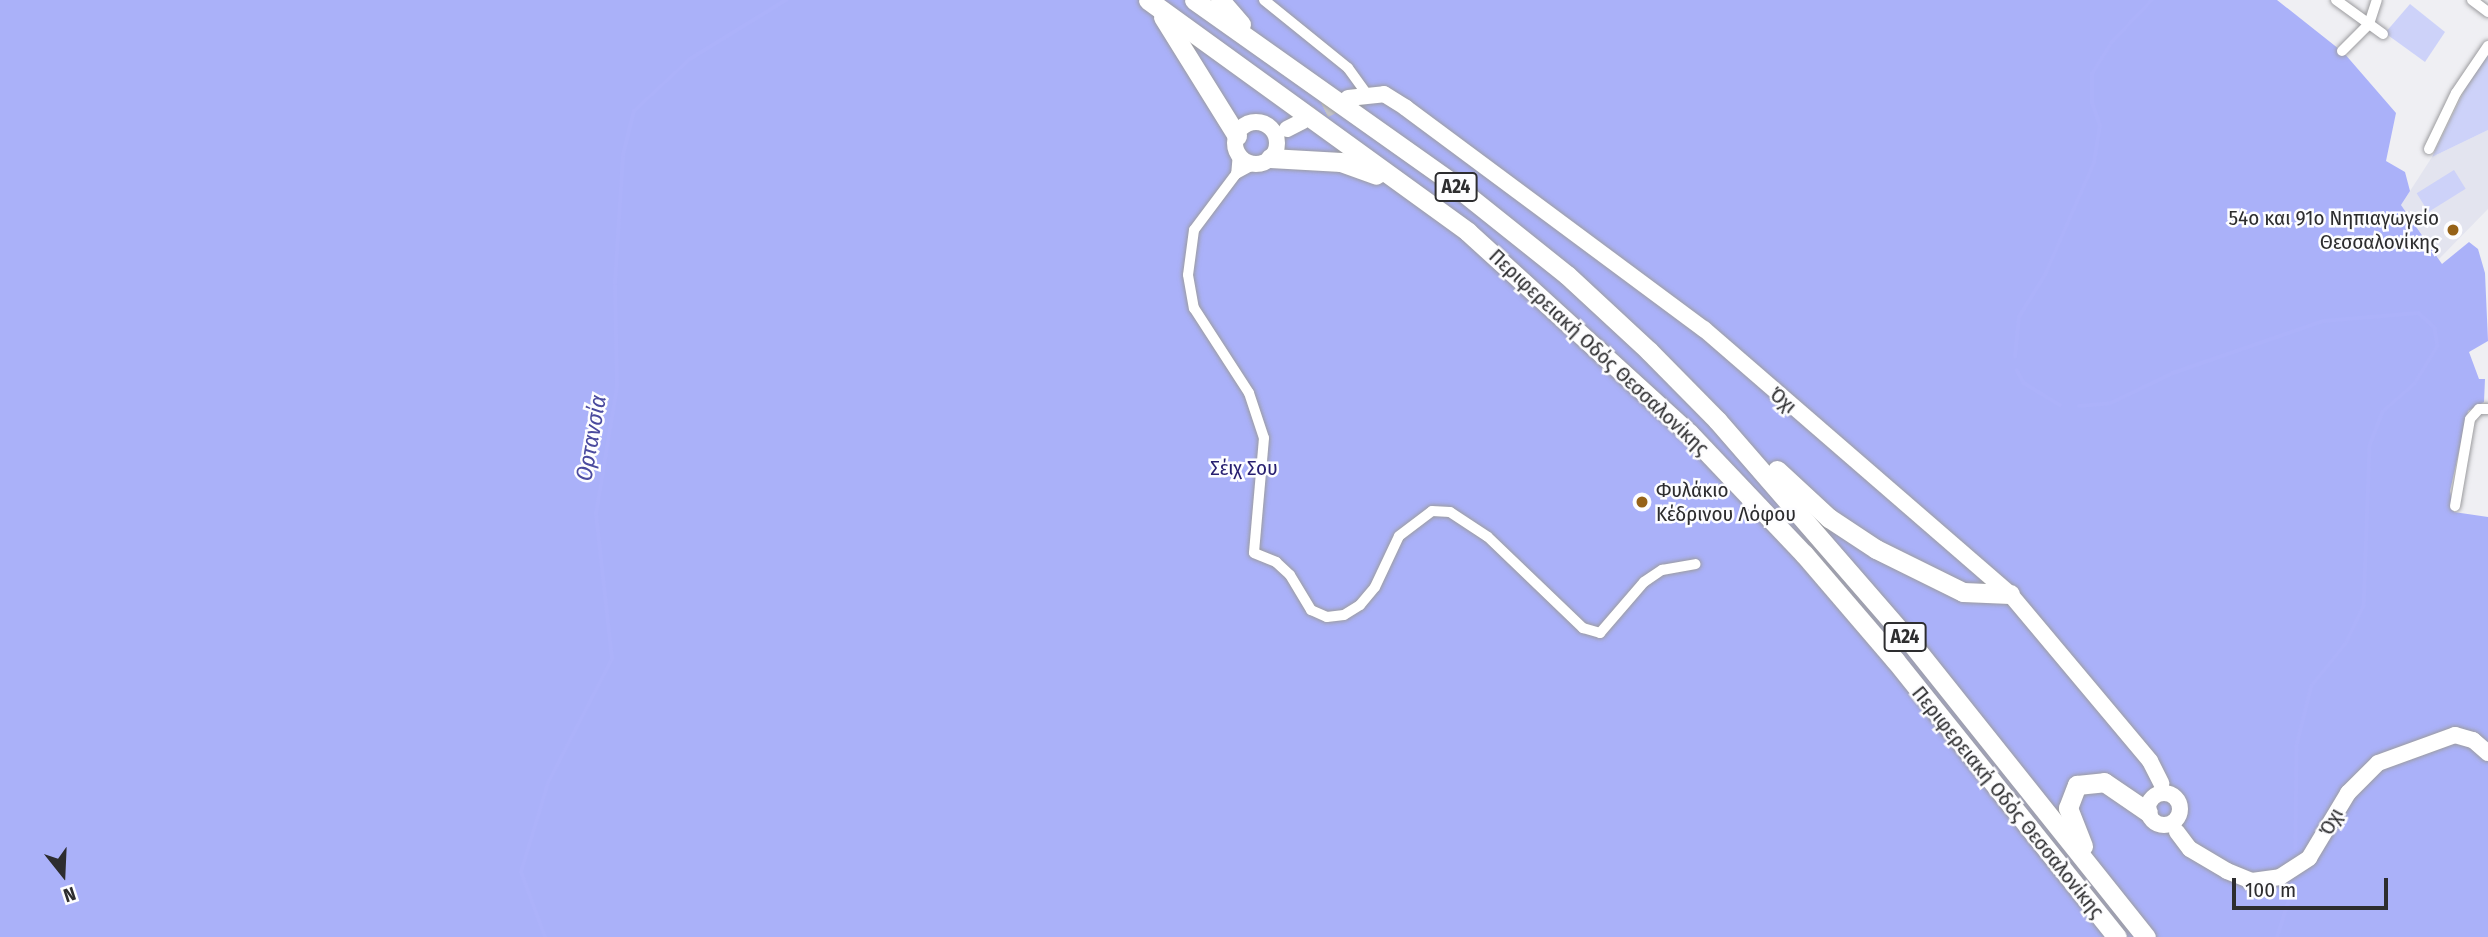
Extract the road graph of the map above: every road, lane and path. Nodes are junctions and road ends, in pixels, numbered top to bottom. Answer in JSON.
{"nodes":[{"id":1,"x":1194,"y":0,"type":"edge"},
{"id":2,"x":1220,"y":0,"type":"edge"},
{"id":3,"x":1264,"y":0,"type":"edge"},
{"id":4,"x":2336,"y":0,"type":"edge"},
{"id":5,"x":2377,"y":0,"type":"edge"},
{"id":6,"x":2472,"y":0,"type":"edge"},
{"id":7,"x":1151,"y":2,"type":"edge"},
{"id":8,"x":2488,"y":12,"type":"edge"},
{"id":9,"x":2369,"y":24,"type":"junction"},
{"id":10,"x":2383,"y":34,"type":"dead end"},
{"id":11,"x":1252,"y":39,"type":"junction"},
{"id":12,"x":2488,"y":46,"type":"edge"},
{"id":13,"x":2342,"y":51,"type":"dead end"},
{"id":14,"x":1366,"y":93,"type":"junction"},
{"id":15,"x":1348,"y":98,"type":"tunnel mouth"},
{"id":16,"x":1303,"y":121,"type":"tunnel mouth"},
{"id":17,"x":1237,"y":144,"type":"junction"},
{"id":18,"x":1272,"y":149,"type":"junction"},
{"id":19,"x":2429,"y":149,"type":"dead end"},
{"id":20,"x":1236,"y":174,"type":"junction"},
{"id":21,"x":1396,"y":182,"type":"junction"},
{"id":22,"x":1648,"y":351,"type":"junction"},
{"id":23,"x":2486,"y":409,"type":"edge"},
{"id":24,"x":2455,"y":506,"type":"dead end"},
{"id":25,"x":1695,"y":564,"type":"dead end"},
{"id":26,"x":2010,"y":594,"type":"junction"},
{"id":27,"x":2488,"y":753,"type":"edge"},
{"id":28,"x":2163,"y":790,"type":"junction"},
{"id":29,"x":2148,"y":812,"type":"junction"},
{"id":30,"x":2172,"y":825,"type":"junction"},
{"id":31,"x":2102,"y":884,"type":"junction"},
{"id":32,"x":2117,"y":937,"type":"edge"},
{"id":33,"x":2146,"y":937,"type":"edge"}],
"edges":[{"from":1,"to":11,"type":"highway","name":"Περιφερειακή Οδός Θεσσαλονίκης","number":"Α24"},
{"from":2,"to":11,"type":"highway"},
{"from":3,"to":14,"type":"street"},
{"from":4,"to":9,"type":"street"},
{"from":5,"to":9,"type":"street"},
{"from":6,"to":8,"type":"street"},
{"from":7,"to":17,"type":"highway"},
{"from":7,"to":21,"type":"highway","name":"Περιφερειακή Οδός Θεσσαλονίκης","number":"Α24"},
{"from":9,"to":10,"type":"street"},
{"from":9,"to":13,"type":"street"},
{"from":11,"to":22,"type":"highway","name":"Περιφερειακή Οδός Θεσσαλονίκης","number":"Α24"},
{"from":12,"to":19,"type":"street"},
{"from":14,"to":15,"type":"main road"},
{"from":14,"to":26,"type":"main road","name":"Όχι"},
{"from":16,"to":18,"type":"main road"},
{"from":17,"to":18,"type":"main road"},
{"from":17,"to":18,"type":"main road"},
{"from":17,"to":20,"type":"street"},
{"from":18,"to":20,"type":"street"},
{"from":18,"to":21,"type":"highway"},
{"from":20,"to":25,"type":"street"},
{"from":21,"to":32,"type":"highway","name":"Περιφερειακή Οδός Θεσσαλονίκης","number":"Α24"},
{"from":22,"to":26,"type":"highway"},
{"from":22,"to":31,"type":"highway","name":"Περιφερειακή Οδός Θεσσαλονίκης","number":"Α24"},
{"from":23,"to":24,"type":"street"},
{"from":26,"to":28,"type":"main road","name":"Όχι"},
{"from":27,"to":30,"type":"main road","name":"Όχι"},
{"from":28,"to":29,"type":"main road"},
{"from":28,"to":30,"type":"main road","name":"Όχι"},
{"from":29,"to":30,"type":"main road","name":"Όχι"},
{"from":29,"to":31,"type":"highway"},
{"from":31,"to":33,"type":"highway","name":"Περιφερειακή Οδός Θεσσαλονίκης","number":"Α24"}]}
